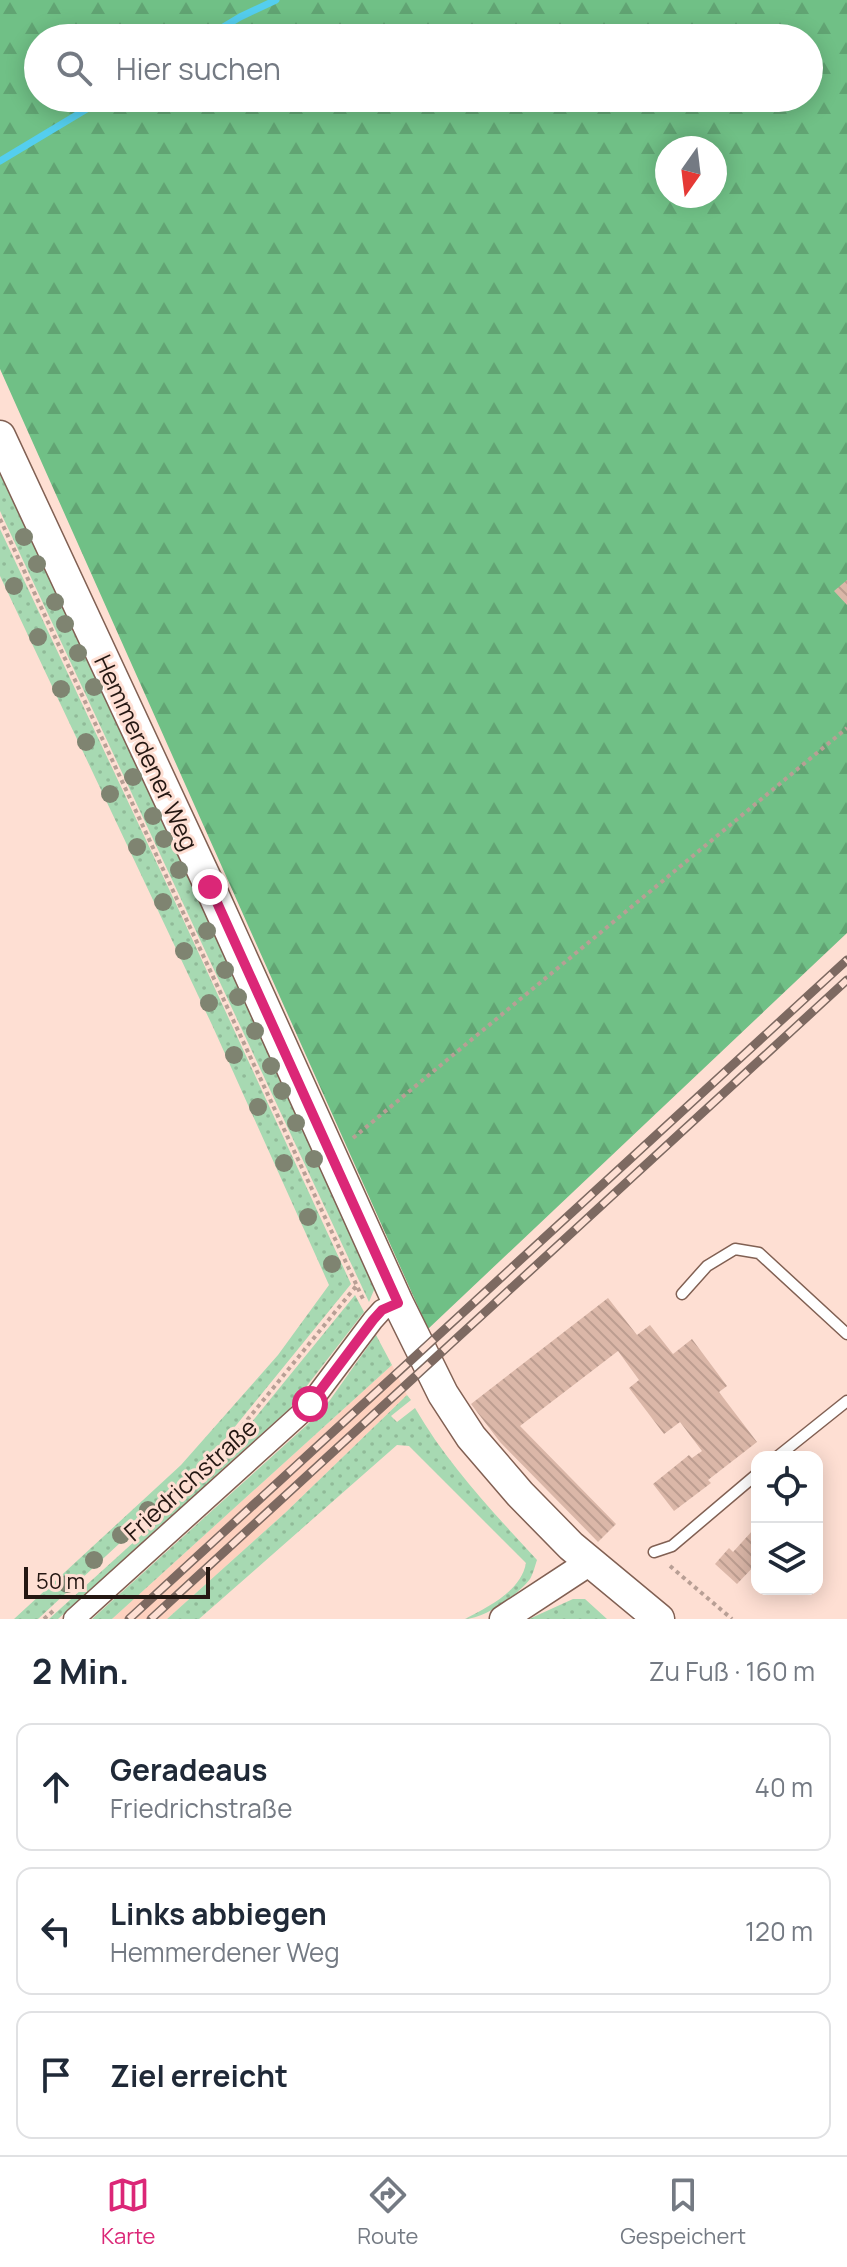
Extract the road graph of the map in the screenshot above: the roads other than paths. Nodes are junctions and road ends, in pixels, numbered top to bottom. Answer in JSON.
{"nodes":[{"id":1,"x":0,"y":436,"type":"edge"},
{"id":2,"x":682,"y":1294,"type":"dead end"},
{"id":3,"x":398,"y":1303,"type":"junction"},
{"id":4,"x":847,"y":1334,"type":"edge"},
{"id":5,"x":847,"y":1401,"type":"edge"},
{"id":6,"x":784,"y":1451,"type":"edge"},
{"id":7,"x":751,"y":1479,"type":"edge"},
{"id":8,"x":654,"y":1552,"type":"road end"},
{"id":9,"x":590,"y":1562,"type":"junction"},
{"id":10,"x":74,"y":1619,"type":"edge"},
{"id":11,"x":503,"y":1619,"type":"edge"},
{"id":12,"x":659,"y":1619,"type":"edge"}],
"edges":[{"from":1,"to":3,"type":"main road","name":"Hemmerdener Weg"},
{"from":2,"to":4,"type":"lane"},
{"from":3,"to":9,"type":"main road","name":"Hemmerdener Weg"},
{"from":3,"to":10,"type":"street","name":"Friedrichstraße"},
{"from":5,"to":6,"type":"lane"},
{"from":7,"to":8,"type":"lane"},
{"from":9,"to":11,"type":"street"},
{"from":9,"to":12,"type":"main road","name":"Hemmerdener Weg"}]}
